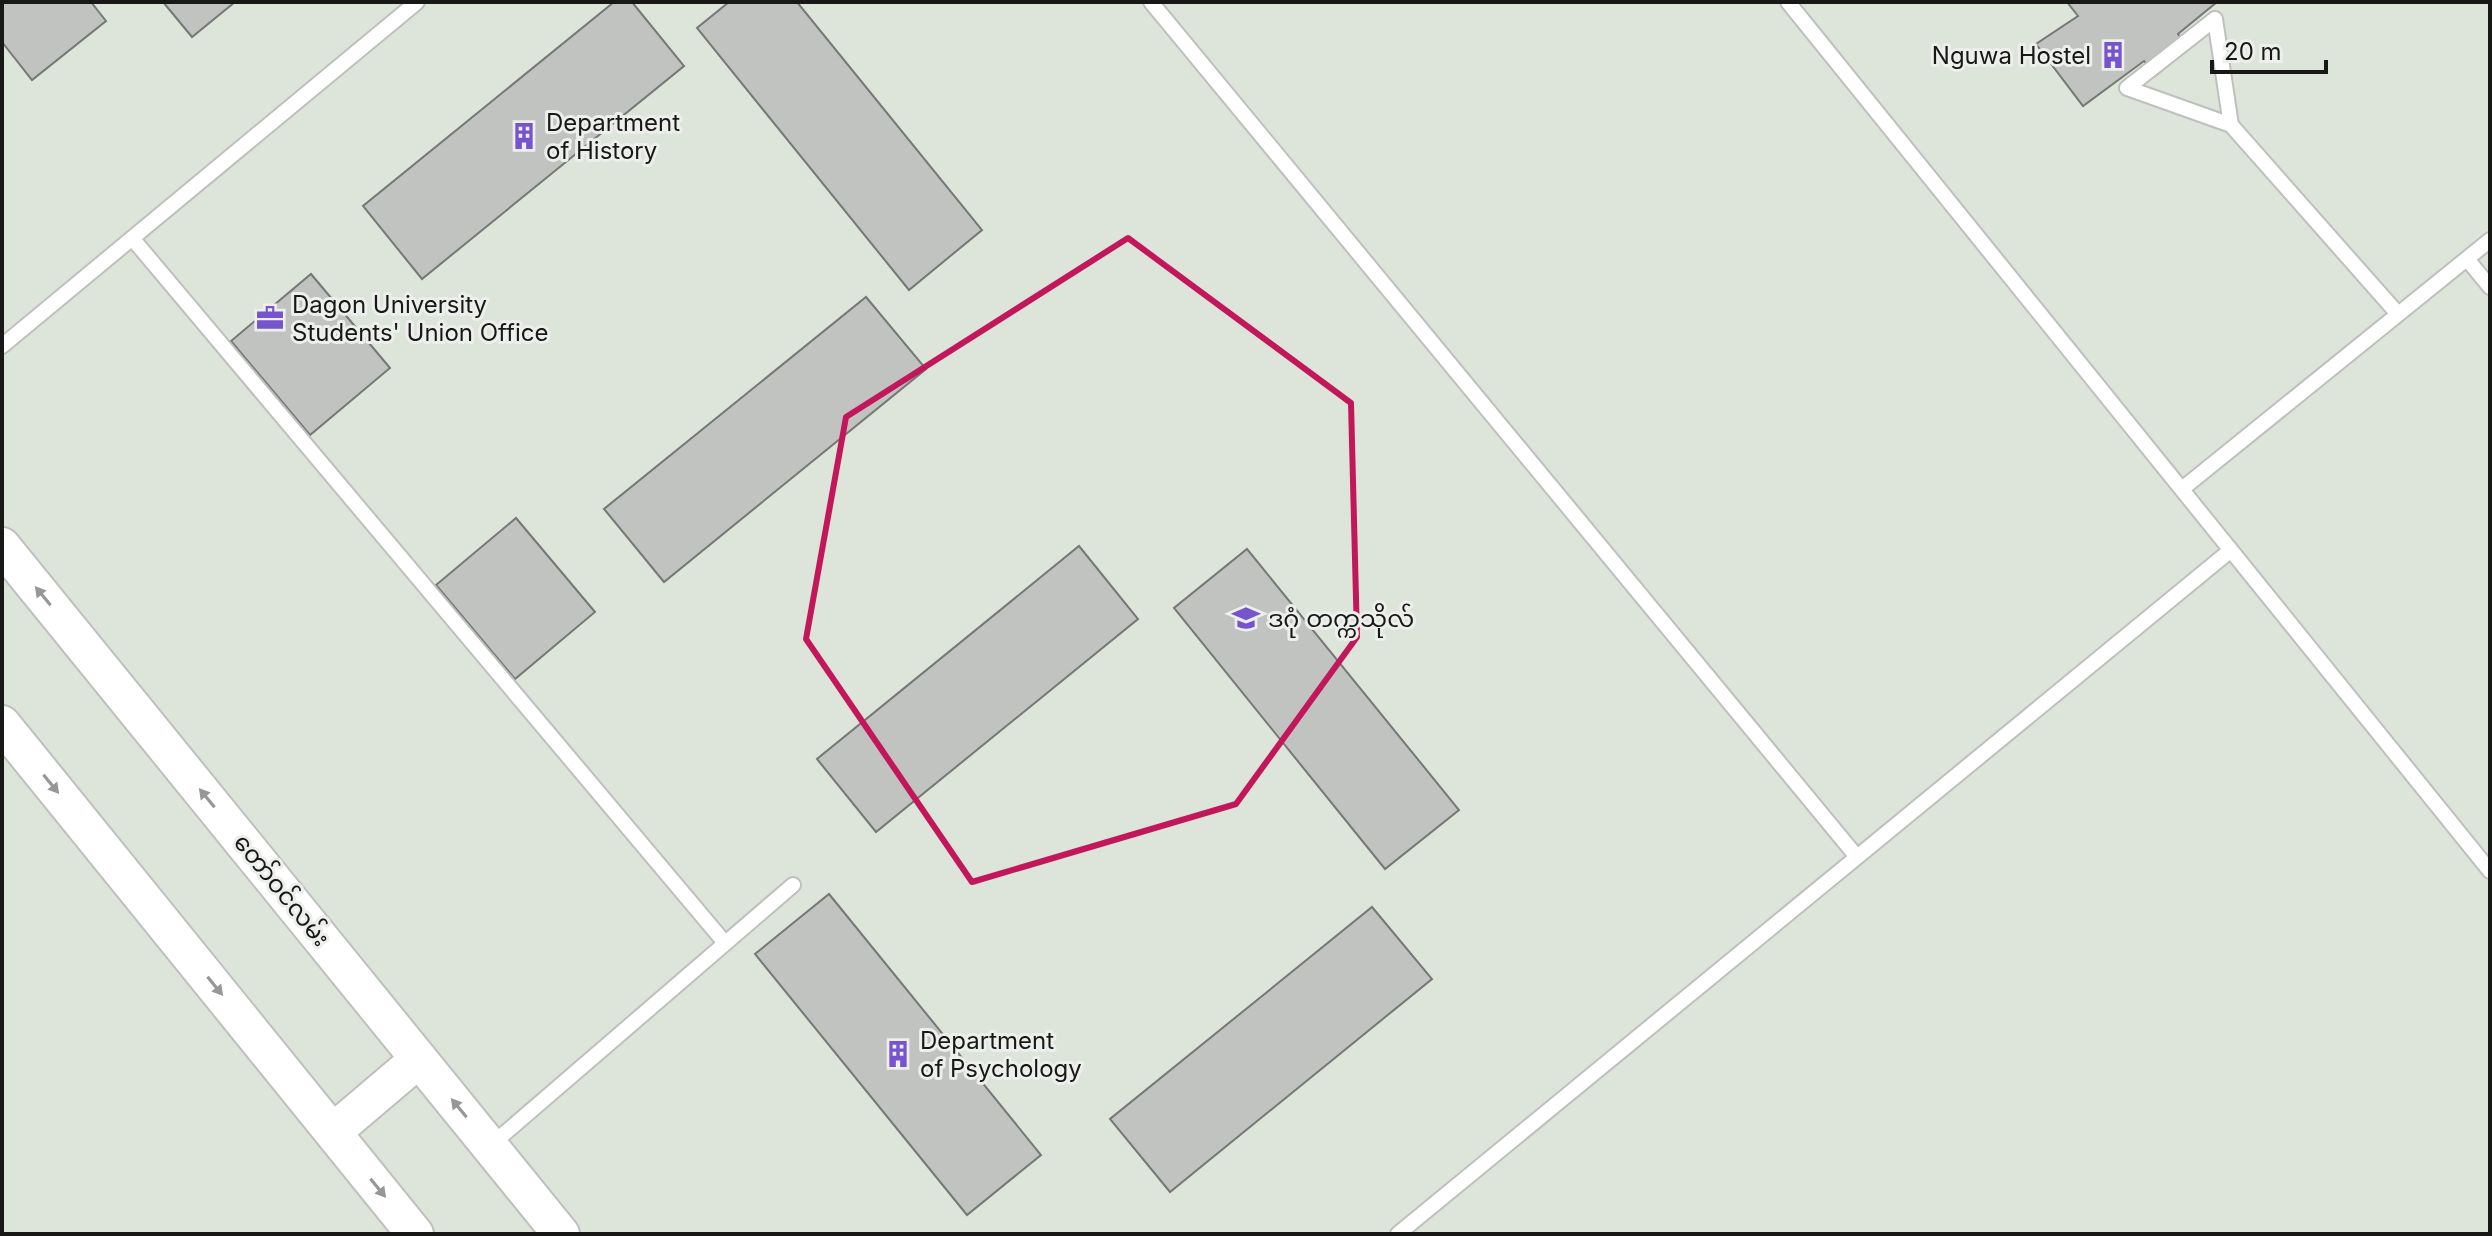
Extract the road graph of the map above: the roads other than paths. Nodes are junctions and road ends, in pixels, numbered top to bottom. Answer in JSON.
{"nodes":[{"id":1,"x":417,"y":2,"type":"edge"},
{"id":2,"x":1151,"y":2,"type":"edge"},
{"id":3,"x":1788,"y":2,"type":"edge"},
{"id":4,"x":2231,"y":125,"type":"junction"},
{"id":5,"x":132,"y":238,"type":"junction"},
{"id":6,"x":2490,"y":240,"type":"edge"},
{"id":7,"x":2467,"y":259,"type":"junction"},
{"id":8,"x":2490,"y":287,"type":"edge"},
{"id":9,"x":2398,"y":314,"type":"junction"},
{"id":10,"x":2,"y":346,"type":"edge"},
{"id":11,"x":2182,"y":489,"type":"junction"},
{"id":12,"x":2,"y":546,"type":"edge"},
{"id":13,"x":2231,"y":550,"type":"junction"},
{"id":14,"x":2,"y":724,"type":"edge"},
{"id":15,"x":1857,"y":857,"type":"junction"},
{"id":16,"x":2490,"y":871,"type":"edge"},
{"id":17,"x":793,"y":885,"type":"dead end"},
{"id":18,"x":725,"y":943,"type":"junction"},
{"id":19,"x":419,"y":1059,"type":"junction"},
{"id":20,"x":333,"y":1132,"type":"junction"},
{"id":21,"x":490,"y":1146,"type":"junction"},
{"id":22,"x":415,"y":1234,"type":"edge"},
{"id":23,"x":561,"y":1234,"type":"edge"},
{"id":24,"x":1398,"y":1234,"type":"edge"}],
"edges":[{"from":1,"to":5,"type":"lane"},
{"from":2,"to":15,"type":"lane"},
{"from":3,"to":11,"type":"lane"},
{"from":4,"to":4,"type":"lane"},
{"from":4,"to":9,"type":"lane"},
{"from":5,"to":10,"type":"lane"},
{"from":5,"to":18,"type":"lane"},
{"from":6,"to":7,"type":"lane"},
{"from":7,"to":8,"type":"lane"},
{"from":7,"to":9,"type":"lane"},
{"from":9,"to":11,"type":"lane"},
{"from":11,"to":13,"type":"lane"},
{"from":19,"to":12,"type":"street","name":"တော်ဝင်လမ်း","one_way":true},
{"from":13,"to":15,"type":"lane"},
{"from":13,"to":16,"type":"lane"},
{"from":14,"to":20,"type":"street","one_way":true},
{"from":15,"to":24,"type":"lane"},
{"from":17,"to":18,"type":"lane"},
{"from":18,"to":21,"type":"lane"},
{"from":19,"to":20,"type":"street"},
{"from":21,"to":19,"type":"street","name":"တော်ဝင်လမ်း","one_way":true},
{"from":20,"to":22,"type":"street","one_way":true},
{"from":21,"to":23,"type":"street","name":"တော်ဝင်လမ်း"}]}
